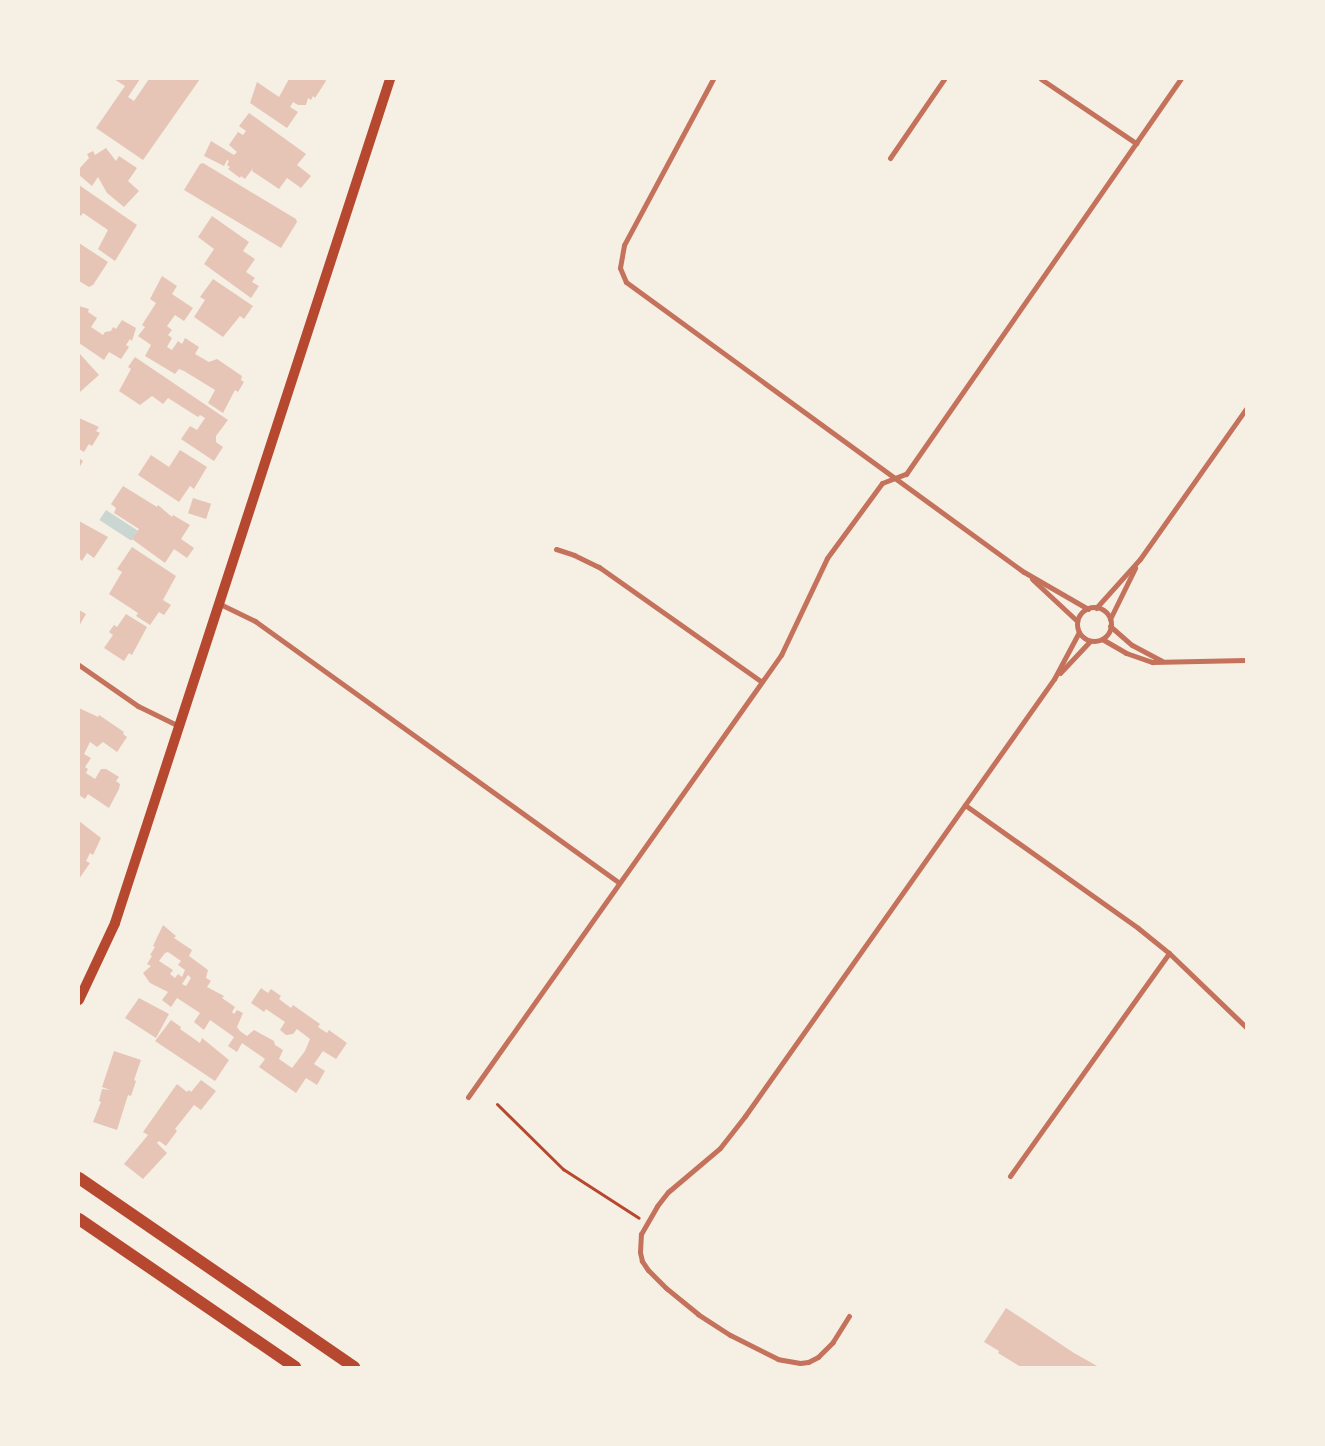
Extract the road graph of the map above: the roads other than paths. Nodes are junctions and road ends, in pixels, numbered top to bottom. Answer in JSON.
{"nodes":[{"id":1,"x":390,"y":79,"type":"edge"},
{"id":2,"x":713,"y":79,"type":"edge"},
{"id":3,"x":944,"y":79,"type":"edge"},
{"id":4,"x":1041,"y":79,"type":"edge"},
{"id":5,"x":1181,"y":79,"type":"edge"},
{"id":6,"x":1136,"y":143,"type":"junction"},
{"id":7,"x":890,"y":158,"type":"dead end"},
{"id":8,"x":1246,"y":408,"type":"edge"},
{"id":9,"x":893,"y":478,"type":"junction"},
{"id":10,"x":556,"y":549,"type":"dead end"},
{"id":11,"x":1140,"y":559,"type":"junction"},
{"id":12,"x":1024,"y":572,"type":"junction"},
{"id":13,"x":220,"y":604,"type":"junction"},
{"id":14,"x":1096,"y":608,"type":"junction"},
{"id":15,"x":1088,"y":609,"type":"junction"},
{"id":16,"x":1110,"y":619,"type":"junction"},
{"id":17,"x":1077,"y":621,"type":"junction"},
{"id":18,"x":1110,"y":626,"type":"junction"},
{"id":19,"x":1079,"y":632,"type":"junction"},
{"id":20,"x":1102,"y":639,"type":"junction"},
{"id":21,"x":1090,"y":641,"type":"junction"},
{"id":22,"x":1246,"y":660,"type":"edge"},
{"id":23,"x":1164,"y":662,"type":"junction"},
{"id":24,"x":79,"y":665,"type":"edge"},
{"id":25,"x":1054,"y":679,"type":"junction"},
{"id":26,"x":762,"y":682,"type":"junction"},
{"id":27,"x":179,"y":726,"type":"junction"},
{"id":28,"x":965,"y":805,"type":"junction"},
{"id":29,"x":618,"y":883,"type":"junction"},
{"id":30,"x":1168,"y":953,"type":"junction"},
{"id":31,"x":79,"y":1000,"type":"edge"},
{"id":32,"x":1246,"y":1027,"type":"edge"},
{"id":33,"x":468,"y":1097,"type":"dead end"},
{"id":34,"x":1010,"y":1176,"type":"dead end"},
{"id":35,"x":79,"y":1178,"type":"edge"},
{"id":36,"x":79,"y":1219,"type":"edge"},
{"id":37,"x":849,"y":1316,"type":"dead end"},
{"id":38,"x":295,"y":1367,"type":"edge"},
{"id":39,"x":354,"y":1367,"type":"edge"}],
"edges":[{"from":1,"to":13,"type":"main road"},
{"from":2,"to":9,"type":"street"},
{"from":3,"to":7,"type":"street"},
{"from":4,"to":6,"type":"street"},
{"from":5,"to":6,"type":"street"},
{"from":6,"to":9,"type":"street"},
{"from":8,"to":11,"type":"street"},
{"from":9,"to":12,"type":"street"},
{"from":9,"to":26,"type":"street"},
{"from":10,"to":26,"type":"street"},
{"from":11,"to":14,"type":"street"},
{"from":11,"to":16,"type":"street"},
{"from":12,"to":15,"type":"street"},
{"from":12,"to":17,"type":"street"},
{"from":13,"to":27,"type":"main road"},
{"from":13,"to":29,"type":"street"},
{"from":14,"to":15,"type":"street"},
{"from":14,"to":16,"type":"street"},
{"from":15,"to":17,"type":"street"},
{"from":16,"to":18,"type":"street"},
{"from":17,"to":19,"type":"street"},
{"from":18,"to":20,"type":"street"},
{"from":18,"to":23,"type":"street"},
{"from":19,"to":21,"type":"street"},
{"from":19,"to":25,"type":"street"},
{"from":20,"to":21,"type":"street"},
{"from":20,"to":23,"type":"street"},
{"from":21,"to":25,"type":"street"},
{"from":22,"to":23,"type":"street"},
{"from":24,"to":27,"type":"street"},
{"from":25,"to":28,"type":"street"},
{"from":26,"to":29,"type":"street"},
{"from":27,"to":31,"type":"main road"},
{"from":28,"to":30,"type":"street"},
{"from":28,"to":37,"type":"street"},
{"from":29,"to":33,"type":"street"},
{"from":30,"to":32,"type":"street"},
{"from":30,"to":34,"type":"street"},
{"from":35,"to":39,"type":"main road"},
{"from":36,"to":38,"type":"main road"}]}
